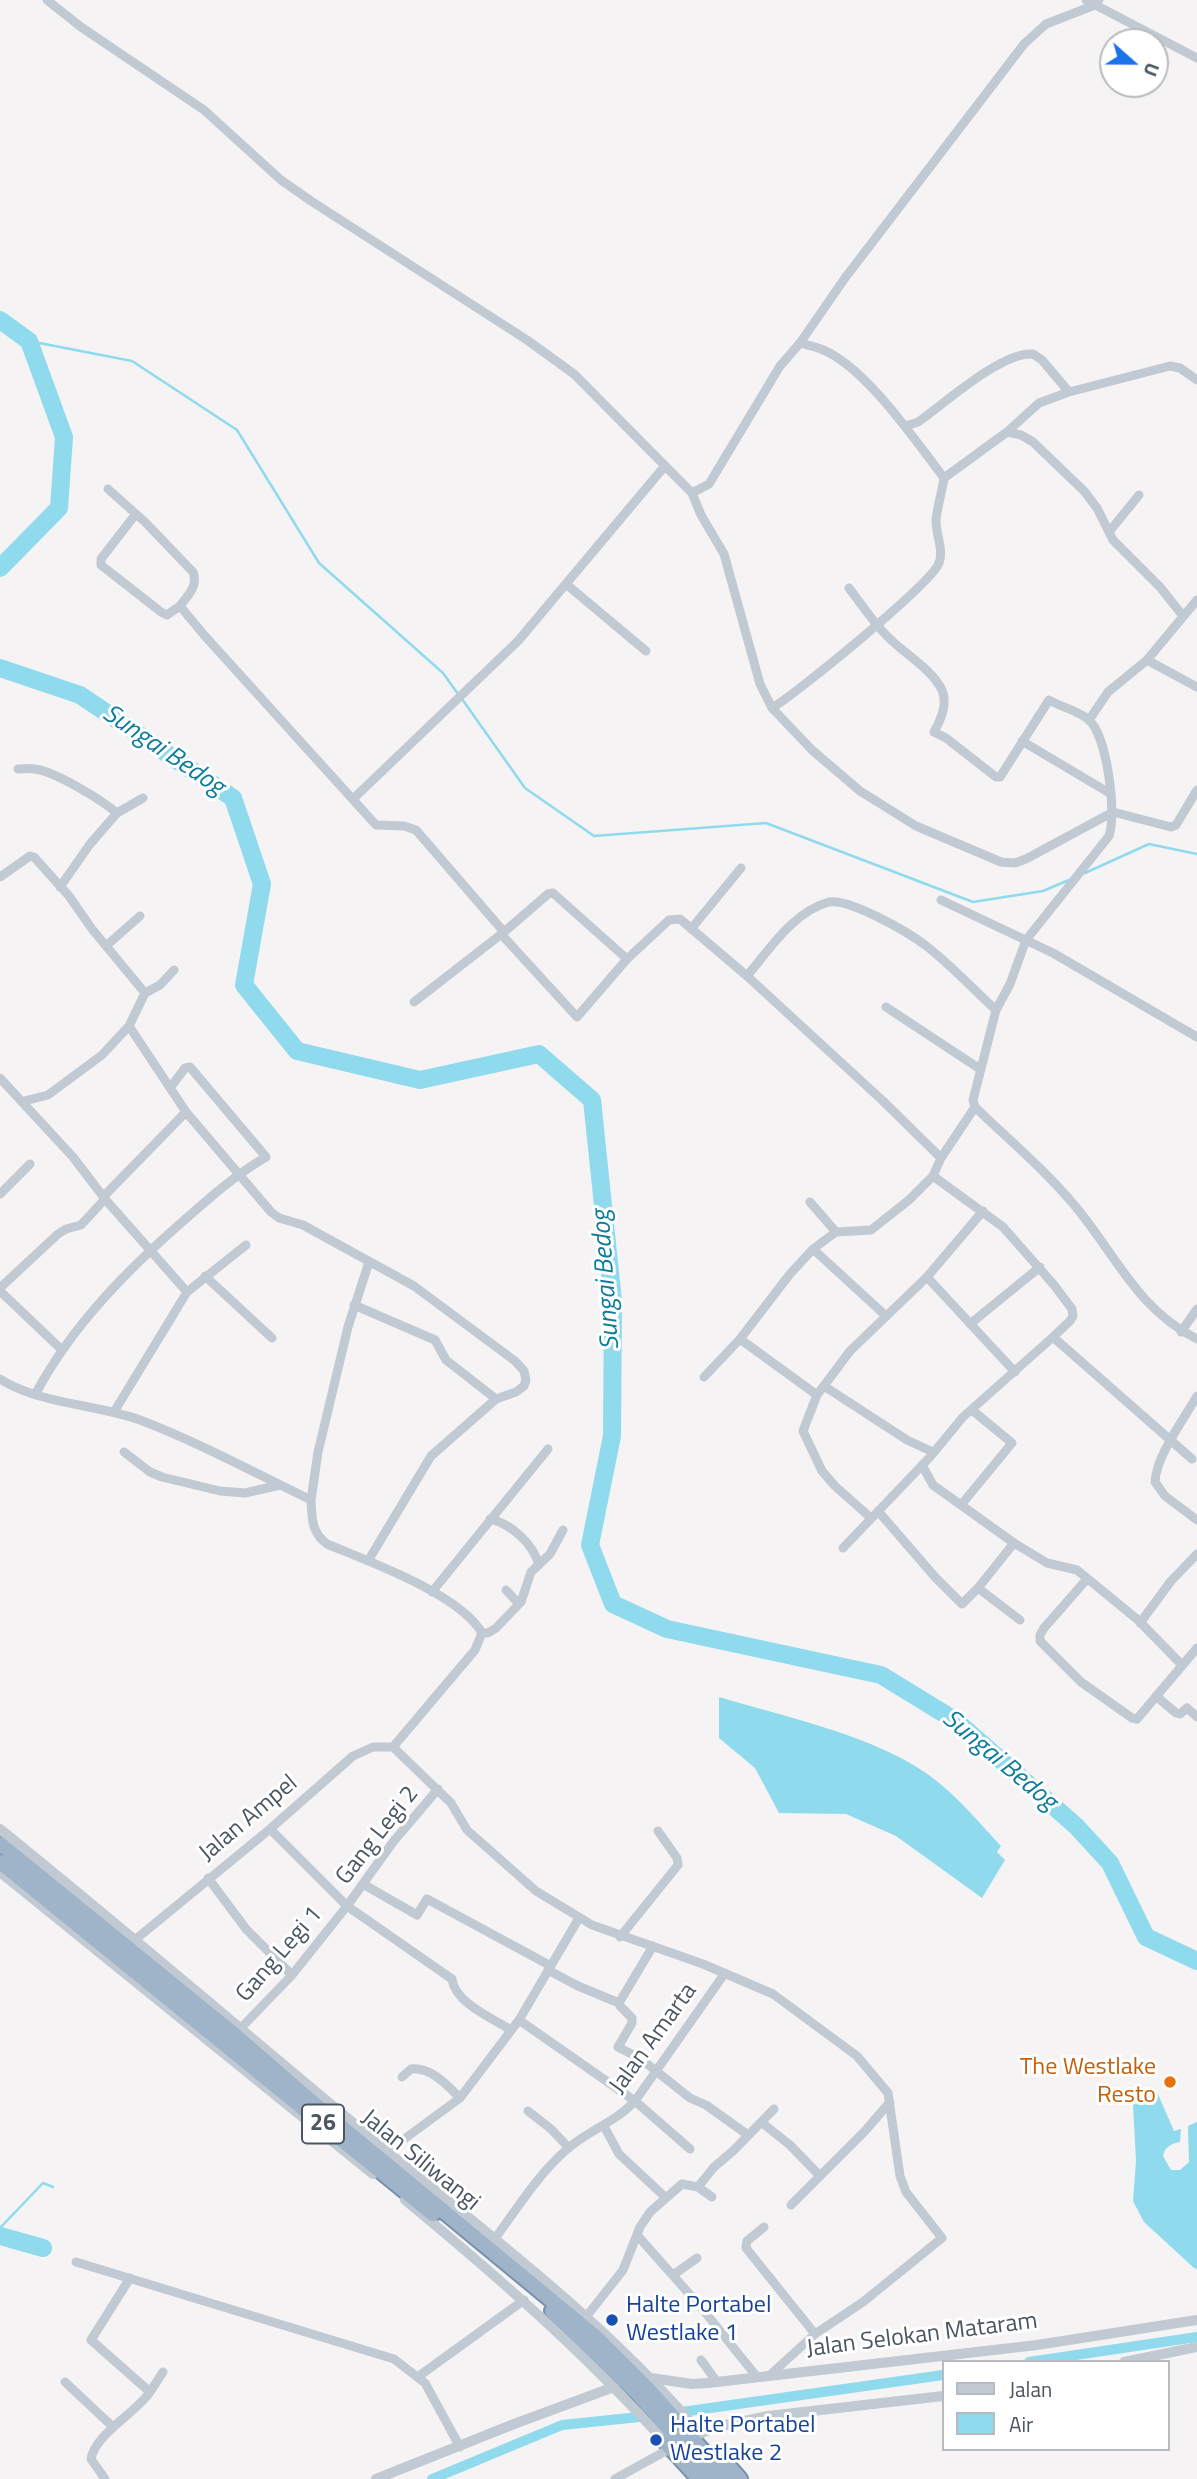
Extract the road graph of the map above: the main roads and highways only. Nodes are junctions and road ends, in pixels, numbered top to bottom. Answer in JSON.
{"nodes":[{"id":1,"x":0,"y":1844,"type":"edge"},
{"id":2,"x":0,"y":1862,"type":"edge"},
{"id":3,"x":309,"y":2106,"type":"junction"},
{"id":4,"x":697,"y":2430,"type":"road end"},
{"id":5,"x":668,"y":2445,"type":"road end"},
{"id":6,"x":704,"y":2467,"type":"edge"},
{"id":7,"x":714,"y":2479,"type":"edge"},
{"id":8,"x":728,"y":2479,"type":"edge"},
{"id":9,"x":740,"y":2479,"type":"edge"}],
"edges":[{"from":1,"to":3,"type":"highway","name":"Jalan Siliwangi","number":"26"},
{"from":2,"to":3,"type":"highway","name":"Jalan Siliwangi","number":"26"},
{"from":3,"to":6,"type":"highway","name":"Jalan Siliwangi","number":"26"},
{"from":4,"to":9,"type":"highway"},
{"from":5,"to":6,"type":"highway"},
{"from":6,"to":7,"type":"highway","name":"Jalan Siliwangi","number":"26"},
{"from":6,"to":8,"type":"highway","name":"Jalan Siliwangi","number":"26"}]}
